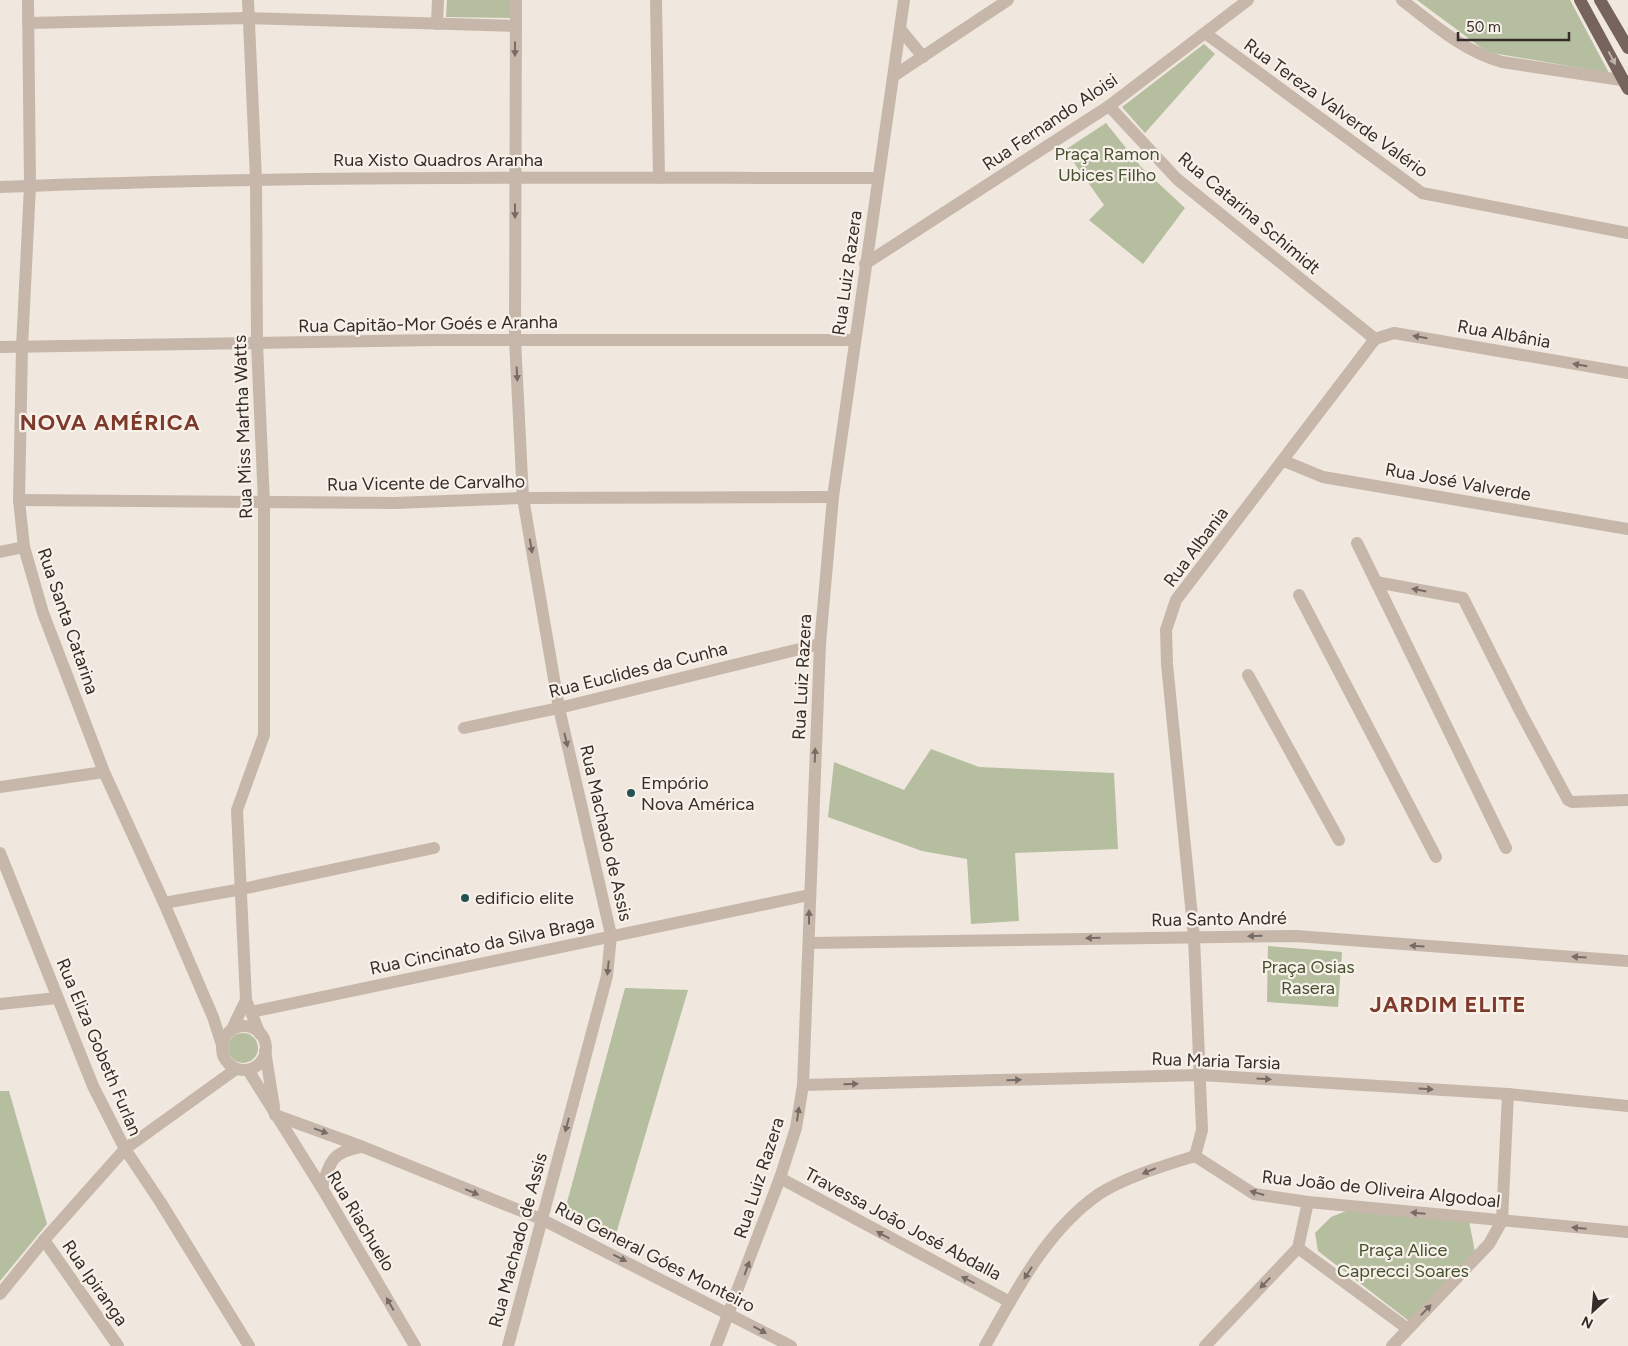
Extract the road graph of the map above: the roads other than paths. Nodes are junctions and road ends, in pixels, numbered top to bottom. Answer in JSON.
{"nodes":[{"id":1,"x":28,"y":0,"type":"edge"},
{"id":2,"x":248,"y":0,"type":"edge"},
{"id":3,"x":438,"y":0,"type":"edge"},
{"id":4,"x":516,"y":0,"type":"edge"},
{"id":5,"x":656,"y":0,"type":"edge"},
{"id":6,"x":904,"y":0,"type":"edge"},
{"id":7,"x":1008,"y":0,"type":"edge"},
{"id":8,"x":1248,"y":0,"type":"edge"},
{"id":9,"x":1402,"y":0,"type":"edge"},
{"id":10,"x":1580,"y":0,"type":"edge"},
{"id":11,"x":1600,"y":0,"type":"edge"},
{"id":12,"x":247,"y":18,"type":"junction"},
{"id":13,"x":28,"y":24,"type":"junction"},
{"id":14,"x":437,"y":24,"type":"junction"},
{"id":15,"x":515,"y":26,"type":"junction"},
{"id":16,"x":901,"y":30,"type":"junction"},
{"id":17,"x":1205,"y":33,"type":"junction"},
{"id":18,"x":1628,"y":48,"type":"edge"},
{"id":19,"x":922,"y":57,"type":"junction"},
{"id":20,"x":895,"y":75,"type":"junction"},
{"id":21,"x":1626,"y":83,"type":"edge"},
{"id":22,"x":1109,"y":106,"type":"junction"},
{"id":23,"x":515,"y":176,"type":"junction"},
{"id":24,"x":658,"y":178,"type":"junction"},
{"id":25,"x":877,"y":178,"type":"junction"},
{"id":26,"x":256,"y":179,"type":"junction"},
{"id":27,"x":30,"y":186,"type":"junction"},
{"id":28,"x":0,"y":187,"type":"edge"},
{"id":29,"x":1628,"y":233,"type":"edge"},
{"id":30,"x":865,"y":264,"type":"junction"},
{"id":31,"x":1375,"y":339,"type":"junction"},
{"id":32,"x":515,"y":340,"type":"junction"},
{"id":33,"x":856,"y":340,"type":"junction"},
{"id":34,"x":257,"y":344,"type":"junction"},
{"id":35,"x":0,"y":347,"type":"edge"},
{"id":36,"x":22,"y":347,"type":"junction"},
{"id":37,"x":1628,"y":373,"type":"edge"},
{"id":38,"x":1284,"y":461,"type":"junction"},
{"id":39,"x":833,"y":497,"type":"junction"},
{"id":40,"x":523,"y":498,"type":"junction"},
{"id":41,"x":19,"y":500,"type":"junction"},
{"id":42,"x":264,"y":503,"type":"junction"},
{"id":43,"x":1628,"y":529,"type":"edge"},
{"id":44,"x":1357,"y":543,"type":"dead end"},
{"id":45,"x":24,"y":547,"type":"junction"},
{"id":46,"x":0,"y":552,"type":"edge"},
{"id":47,"x":1376,"y":582,"type":"junction"},
{"id":48,"x":1299,"y":595,"type":"dead end"},
{"id":49,"x":820,"y":644,"type":"junction"},
{"id":50,"x":1248,"y":674,"type":"dead end"},
{"id":51,"x":559,"y":708,"type":"junction"},
{"id":52,"x":464,"y":728,"type":"dead end"},
{"id":53,"x":104,"y":772,"type":"junction"},
{"id":54,"x":0,"y":787,"type":"edge"},
{"id":55,"x":1628,"y":800,"type":"edge"},
{"id":56,"x":1338,"y":840,"type":"dead end"},
{"id":57,"x":434,"y":848,"type":"dead end"},
{"id":58,"x":1506,"y":848,"type":"dead end"},
{"id":59,"x":0,"y":853,"type":"edge"},
{"id":60,"x":1436,"y":856,"type":"dead end"},
{"id":61,"x":242,"y":890,"type":"junction"},
{"id":62,"x":809,"y":894,"type":"junction"},
{"id":63,"x":164,"y":903,"type":"junction"},
{"id":64,"x":611,"y":935,"type":"junction"},
{"id":65,"x":1194,"y":937,"type":"junction"},
{"id":66,"x":810,"y":943,"type":"junction"},
{"id":67,"x":1628,"y":961,"type":"edge"},
{"id":68,"x":57,"y":998,"type":"junction"},
{"id":69,"x":0,"y":1004,"type":"edge"},
{"id":70,"x":249,"y":1006,"type":"junction"},
{"id":71,"x":232,"y":1029,"type":"junction"},
{"id":72,"x":260,"y":1034,"type":"junction"},
{"id":73,"x":222,"y":1045,"type":"junction"},
{"id":74,"x":266,"y":1051,"type":"junction"},
{"id":75,"x":242,"y":1069,"type":"junction"},
{"id":76,"x":1201,"y":1075,"type":"junction"},
{"id":77,"x":803,"y":1085,"type":"junction"},
{"id":78,"x":1508,"y":1094,"type":"junction"},
{"id":79,"x":1628,"y":1106,"type":"edge"},
{"id":80,"x":275,"y":1115,"type":"junction"},
{"id":81,"x":363,"y":1147,"type":"junction"},
{"id":82,"x":124,"y":1149,"type":"junction"},
{"id":83,"x":1195,"y":1156,"type":"junction"},
{"id":84,"x":780,"y":1178,"type":"junction"},
{"id":85,"x":322,"y":1188,"type":"junction"},
{"id":86,"x":1308,"y":1202,"type":"junction"},
{"id":87,"x":541,"y":1219,"type":"junction"},
{"id":88,"x":1502,"y":1221,"type":"junction"},
{"id":89,"x":1628,"y":1232,"type":"edge"},
{"id":90,"x":44,"y":1240,"type":"junction"},
{"id":91,"x":1298,"y":1248,"type":"junction"},
{"id":92,"x":0,"y":1294,"type":"edge"},
{"id":93,"x":1010,"y":1302,"type":"junction"},
{"id":94,"x":730,"y":1313,"type":"junction"},
{"id":95,"x":1408,"y":1329,"type":"junction"},
{"id":96,"x":118,"y":1346,"type":"edge"},
{"id":97,"x":249,"y":1346,"type":"edge"},
{"id":98,"x":415,"y":1346,"type":"edge"},
{"id":99,"x":508,"y":1346,"type":"edge"},
{"id":100,"x":716,"y":1346,"type":"edge"},
{"id":101,"x":790,"y":1346,"type":"edge"},
{"id":102,"x":985,"y":1346,"type":"edge"},
{"id":103,"x":1205,"y":1346,"type":"edge"},
{"id":104,"x":1392,"y":1346,"type":"edge"}],
"edges":[{"from":1,"to":13,"type":"street","name":"Rua Santa Catarina"},
{"from":2,"to":12,"type":"street","name":"Rua Miss Martha Watts"},
{"from":3,"to":14,"type":"street"},
{"from":4,"to":15,"type":"street","name":"Rua Machado de Assis"},
{"from":5,"to":24,"type":"street"},
{"from":6,"to":16,"type":"street","name":"Rua Luiz Razera"},
{"from":7,"to":19,"type":"street"},
{"from":8,"to":17,"type":"street","name":"Rua Fernando Aloisi"},
{"from":9,"to":21,"type":"street"},
{"from":10,"to":21,"type":"main road","one_way":true},
{"from":11,"to":18,"type":"main road"},
{"from":12,"to":13,"type":"street"},
{"from":12,"to":14,"type":"street"},
{"from":12,"to":26,"type":"street","name":"Rua Miss Martha Watts"},
{"from":13,"to":27,"type":"street","name":"Rua Santa Catarina"},
{"from":14,"to":15,"type":"street"},
{"from":15,"to":23,"type":"street","name":"Rua Machado de Assis","one_way":true},
{"from":16,"to":19,"type":"street"},
{"from":16,"to":20,"type":"street","name":"Rua Luiz Razera"},
{"from":17,"to":22,"type":"street","name":"Rua Fernando Aloisi"},
{"from":17,"to":29,"type":"street","name":"Rua Tereza Valverde Valério"},
{"from":19,"to":20,"type":"street"},
{"from":20,"to":25,"type":"street","name":"Rua Luiz Razera"},
{"from":22,"to":30,"type":"street","name":"Rua Fernando Aloisi"},
{"from":22,"to":31,"type":"street","name":"Rua Catarina Schimidt"},
{"from":23,"to":24,"type":"street","name":"Rua Xisto Quadros Aranha"},
{"from":23,"to":26,"type":"street","name":"Rua Xisto Quadros Aranha"},
{"from":23,"to":32,"type":"street","name":"Rua Machado de Assis","one_way":true},
{"from":24,"to":25,"type":"street","name":"Rua Xisto Quadros Aranha"},
{"from":25,"to":30,"type":"street","name":"Rua Luiz Razera"},
{"from":26,"to":27,"type":"street","name":"Rua Xisto Quadros Aranha"},
{"from":26,"to":34,"type":"street","name":"Rua Miss Martha Watts"},
{"from":27,"to":28,"type":"street","name":"Rua Xisto Quadros Aranha"},
{"from":27,"to":36,"type":"street","name":"Rua Santa Catarina"},
{"from":30,"to":33,"type":"street","name":"Rua Luiz Razera"},
{"from":37,"to":31,"type":"street","name":"Rua Albânia","one_way":true},
{"from":31,"to":38,"type":"street","name":"Rua Albania"},
{"from":32,"to":33,"type":"street","name":"Rua Capitão-Mor Goés e Aranha"},
{"from":32,"to":34,"type":"street","name":"Rua Capitão-Mor Goés e Aranha"},
{"from":32,"to":40,"type":"street","name":"Rua Machado de Assis","one_way":true},
{"from":33,"to":39,"type":"street","name":"Rua Luiz Razera"},
{"from":34,"to":36,"type":"street","name":"Rua Capitão-Mor Goés e Aranha"},
{"from":34,"to":42,"type":"street","name":"Rua Miss Martha Watts"},
{"from":35,"to":36,"type":"street","name":"Rua Capitão-Mor Goés e Aranha"},
{"from":36,"to":41,"type":"street","name":"Rua Santa Catarina"},
{"from":38,"to":43,"type":"street","name":"Rua José Valverde"},
{"from":38,"to":65,"type":"street","name":"Rua Albania"},
{"from":39,"to":40,"type":"street","name":"Rua Vicente de Carvalho"},
{"from":39,"to":49,"type":"street","name":"Rua Luiz Razera"},
{"from":40,"to":42,"type":"street","name":"Rua Vicente de Carvalho"},
{"from":40,"to":51,"type":"street","name":"Rua Machado de Assis","one_way":true},
{"from":41,"to":42,"type":"street","name":"Rua Vicente de Carvalho"},
{"from":41,"to":45,"type":"street","name":"Rua Santa Catarina"},
{"from":42,"to":61,"type":"street","name":"Rua Miss Martha Watts"},
{"from":44,"to":47,"type":"street"},
{"from":45,"to":46,"type":"street"},
{"from":45,"to":53,"type":"street","name":"Rua Santa Catarina"},
{"from":55,"to":47,"type":"street","one_way":true},
{"from":47,"to":58,"type":"street"},
{"from":48,"to":60,"type":"street"},
{"from":49,"to":51,"type":"street","name":"Rua Euclides da Cunha"},
{"from":62,"to":49,"type":"street","name":"Rua Luiz Razera","one_way":true},
{"from":50,"to":56,"type":"street"},
{"from":51,"to":52,"type":"street","name":"Rua Euclides da Cunha"},
{"from":51,"to":64,"type":"street","name":"Rua Machado de Assis","one_way":true},
{"from":53,"to":54,"type":"street"},
{"from":53,"to":63,"type":"street","name":"Rua Santa Catarina"},
{"from":57,"to":61,"type":"street"},
{"from":59,"to":68,"type":"street","name":"Rua Eliza Gobeth Furlan"},
{"from":61,"to":63,"type":"street"},
{"from":61,"to":70,"type":"street","name":"Rua Miss Martha Watts"},
{"from":62,"to":64,"type":"street","name":"Rua Cincinato da Silva Braga"},
{"from":66,"to":62,"type":"street","name":"Rua Luiz Razera","one_way":true},
{"from":63,"to":73,"type":"street","name":"Rua Santa Catarina"},
{"from":64,"to":70,"type":"street","name":"Rua Cincinato da Silva Braga"},
{"from":64,"to":87,"type":"street","name":"Rua Machado de Assis","one_way":true},
{"from":65,"to":66,"type":"street","name":"Rua Santo André","one_way":true},
{"from":67,"to":65,"type":"street","name":"Rua Santo André","one_way":true},
{"from":65,"to":76,"type":"street"},
{"from":66,"to":77,"type":"street","name":"Rua Luiz Razera"},
{"from":68,"to":69,"type":"street"},
{"from":68,"to":82,"type":"street","name":"Rua Eliza Gobeth Furlan"},
{"from":70,"to":71,"type":"street"},
{"from":70,"to":72,"type":"street"},
{"from":71,"to":72,"type":"street"},
{"from":71,"to":73,"type":"street"},
{"from":72,"to":74,"type":"street"},
{"from":73,"to":75,"type":"street"},
{"from":74,"to":75,"type":"street"},
{"from":74,"to":80,"type":"street","name":"Rua Riachuelo"},
{"from":75,"to":80,"type":"street","name":"Rua Riachuelo"},
{"from":75,"to":82,"type":"street"},
{"from":77,"to":76,"type":"street","name":"Rua Maria Tarsia","one_way":true},
{"from":76,"to":78,"type":"street","name":"Rua Maria Tarsia","one_way":true},
{"from":76,"to":83,"type":"street"},
{"from":84,"to":77,"type":"street","name":"Rua Luiz Razera","one_way":true},
{"from":78,"to":79,"type":"street","name":"Rua Maria Tarsia"},
{"from":78,"to":88,"type":"street"},
{"from":80,"to":81,"type":"street","name":"Rua General Góes Monteiro","one_way":true},
{"from":80,"to":85,"type":"street","name":"Rua Riachuelo"},
{"from":81,"to":85,"type":"street"},
{"from":81,"to":87,"type":"street","name":"Rua General Góes Monteiro","one_way":true},
{"from":82,"to":90,"type":"street"},
{"from":82,"to":97,"type":"street","name":"Rua Eliza Gobeth Furlan"},
{"from":86,"to":83,"type":"street","name":"Rua João de Oliveira Algodoal","one_way":true},
{"from":83,"to":93,"type":"street","one_way":true},
{"from":93,"to":84,"type":"street","name":"Travessa João José Abdalla","one_way":true},
{"from":94,"to":84,"type":"street","name":"Rua Luiz Razera","one_way":true},
{"from":98,"to":85,"type":"street","name":"Rua Riachuelo","one_way":true},
{"from":88,"to":86,"type":"street","name":"Rua João de Oliveira Algodoal","one_way":true},
{"from":86,"to":91,"type":"street"},
{"from":87,"to":94,"type":"street","name":"Rua General Góes Monteiro","one_way":true},
{"from":87,"to":99,"type":"street","name":"Rua Machado de Assis"},
{"from":89,"to":88,"type":"street","name":"Rua João de Oliveira Algodoal","one_way":true},
{"from":95,"to":88,"type":"street","one_way":true},
{"from":90,"to":92,"type":"street"},
{"from":90,"to":96,"type":"street","name":"Rua Ipiranga"},
{"from":91,"to":95,"type":"street"},
{"from":91,"to":103,"type":"street","one_way":true},
{"from":93,"to":102,"type":"street"},
{"from":94,"to":100,"type":"street","name":"Rua Luiz Razera"},
{"from":94,"to":101,"type":"street","name":"Rua General Góes Monteiro","one_way":true},
{"from":95,"to":104,"type":"street"}]}
